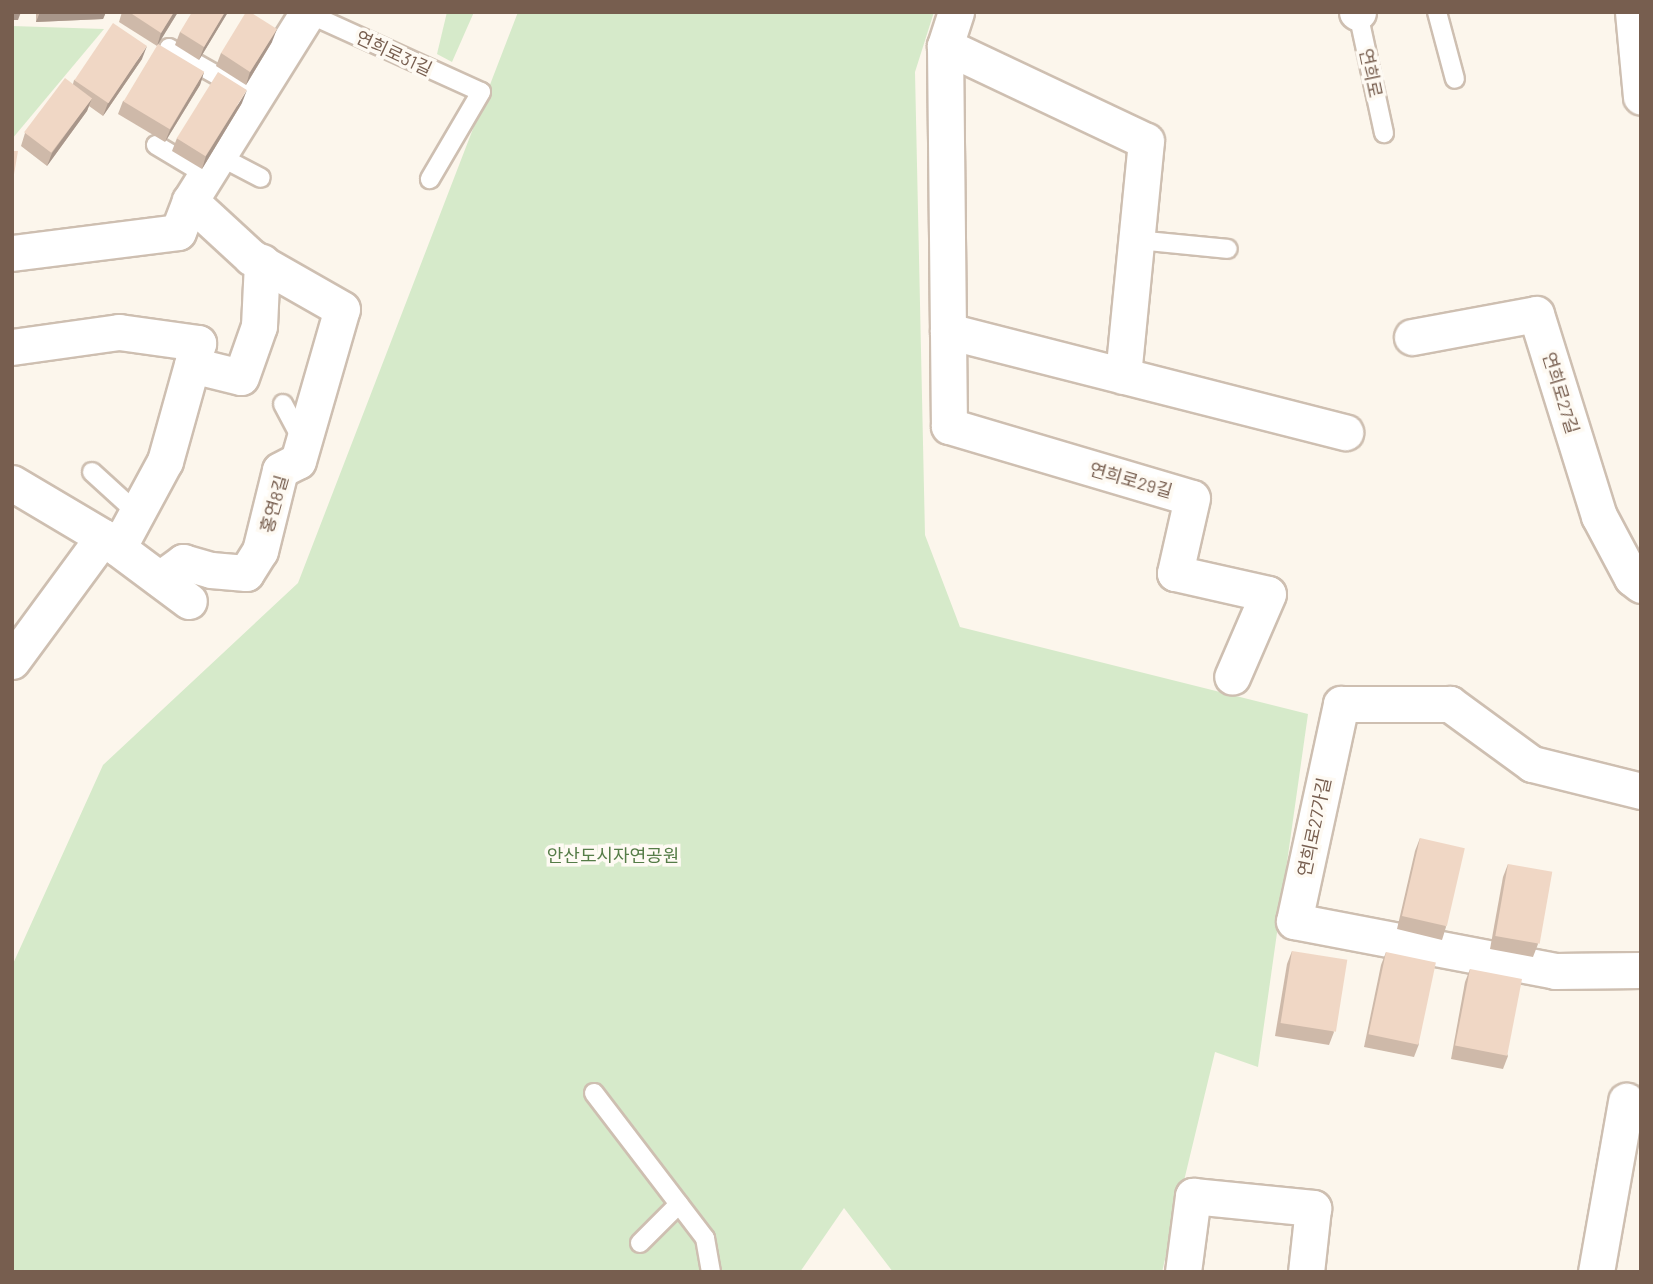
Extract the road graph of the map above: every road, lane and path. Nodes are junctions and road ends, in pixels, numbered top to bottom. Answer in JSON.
{"nodes":[{"id":1,"x":957,"y":12,"type":"edge"},
{"id":2,"x":1357,"y":12,"type":"edge"},
{"id":3,"x":1437,"y":12,"type":"edge"},
{"id":4,"x":1633,"y":12,"type":"edge"},
{"id":5,"x":308,"y":13,"type":"edge"},
{"id":6,"x":945,"y":46,"type":"junction"},
{"id":7,"x":169,"y":48,"type":"edge"},
{"id":8,"x":1455,"y":79,"type":"dead end"},
{"id":9,"x":256,"y":97,"type":"junction"},
{"id":10,"x":1641,"y":97,"type":"edge"},
{"id":11,"x":1384,"y":132,"type":"dead end"},
{"id":12,"x":156,"y":145,"type":"dead end"},
{"id":13,"x":205,"y":177,"type":"junction"},
{"id":14,"x":261,"y":178,"type":"dead end"},
{"id":15,"x":430,"y":178,"type":"dead end"},
{"id":16,"x":1137,"y":240,"type":"junction"},
{"id":17,"x":1228,"y":249,"type":"dead end"},
{"id":18,"x":12,"y":253,"type":"edge"},
{"id":19,"x":262,"y":262,"type":"junction"},
{"id":20,"x":948,"y":331,"type":"junction"},
{"id":21,"x":1412,"y":337,"type":"dead end"},
{"id":22,"x":12,"y":347,"type":"edge"},
{"id":23,"x":191,"y":365,"type":"junction"},
{"id":24,"x":1123,"y":376,"type":"junction"},
{"id":25,"x":283,"y":404,"type":"dead end"},
{"id":26,"x":1345,"y":432,"type":"dead end"},
{"id":27,"x":304,"y":442,"type":"junction"},
{"id":28,"x":92,"y":472,"type":"dead end"},
{"id":29,"x":17,"y":497,"type":"edge"},
{"id":30,"x":137,"y":513,"type":"junction"},
{"id":31,"x":111,"y":543,"type":"junction"},
{"id":32,"x":160,"y":579,"type":"junction"},
{"id":33,"x":1641,"y":585,"type":"edge"},
{"id":34,"x":189,"y":601,"type":"dead end"},
{"id":35,"x":12,"y":661,"type":"edge"},
{"id":36,"x":1233,"y":677,"type":"dead end"},
{"id":37,"x":1641,"y":791,"type":"edge"},
{"id":38,"x":1641,"y":970,"type":"edge"},
{"id":39,"x":594,"y":1093,"type":"dead end"},
{"id":40,"x":1626,"y":1101,"type":"dead end"},
{"id":41,"x":679,"y":1204,"type":"junction"},
{"id":42,"x":640,"y":1243,"type":"dead end"},
{"id":43,"x":711,"y":1272,"type":"edge"},
{"id":44,"x":1183,"y":1272,"type":"edge"},
{"id":45,"x":1306,"y":1272,"type":"edge"},
{"id":46,"x":1596,"y":1272,"type":"edge"}],
"edges":[{"from":1,"to":6,"type":"street","name":"연희로29길"},
{"from":2,"to":11,"type":"lane","name":"연희로"},
{"from":3,"to":8,"type":"lane"},
{"from":4,"to":10,"type":"street"},
{"from":5,"to":9,"type":"street","name":"연희로31길"},
{"from":5,"to":15,"type":"lane","name":"연희로31길"},
{"from":6,"to":16,"type":"street"},
{"from":6,"to":20,"type":"street","name":"연희로29길"},
{"from":7,"to":9,"type":"lane"},
{"from":9,"to":13,"type":"street","name":"연희로31길"},
{"from":12,"to":13,"type":"lane"},
{"from":13,"to":14,"type":"lane"},
{"from":13,"to":18,"type":"street"},
{"from":13,"to":19,"type":"street"},
{"from":16,"to":17,"type":"lane"},
{"from":16,"to":24,"type":"street"},
{"from":19,"to":23,"type":"street"},
{"from":19,"to":27,"type":"street","name":"홍연8길"},
{"from":20,"to":24,"type":"street"},
{"from":20,"to":36,"type":"street","name":"연희로29길"},
{"from":21,"to":33,"type":"street","name":"연희로27길"},
{"from":22,"to":23,"type":"street"},
{"from":23,"to":30,"type":"street"},
{"from":24,"to":26,"type":"street"},
{"from":25,"to":27,"type":"lane"},
{"from":27,"to":32,"type":"street","name":"홍연8길"},
{"from":28,"to":30,"type":"lane"},
{"from":29,"to":31,"type":"street"},
{"from":30,"to":31,"type":"street"},
{"from":31,"to":32,"type":"street"},
{"from":31,"to":35,"type":"street"},
{"from":32,"to":34,"type":"street"},
{"from":37,"to":38,"type":"street","name":"연희로27가길"},
{"from":39,"to":41,"type":"lane"},
{"from":40,"to":46,"type":"street"},
{"from":41,"to":42,"type":"lane"},
{"from":41,"to":43,"type":"lane"},
{"from":44,"to":45,"type":"street"}]}
